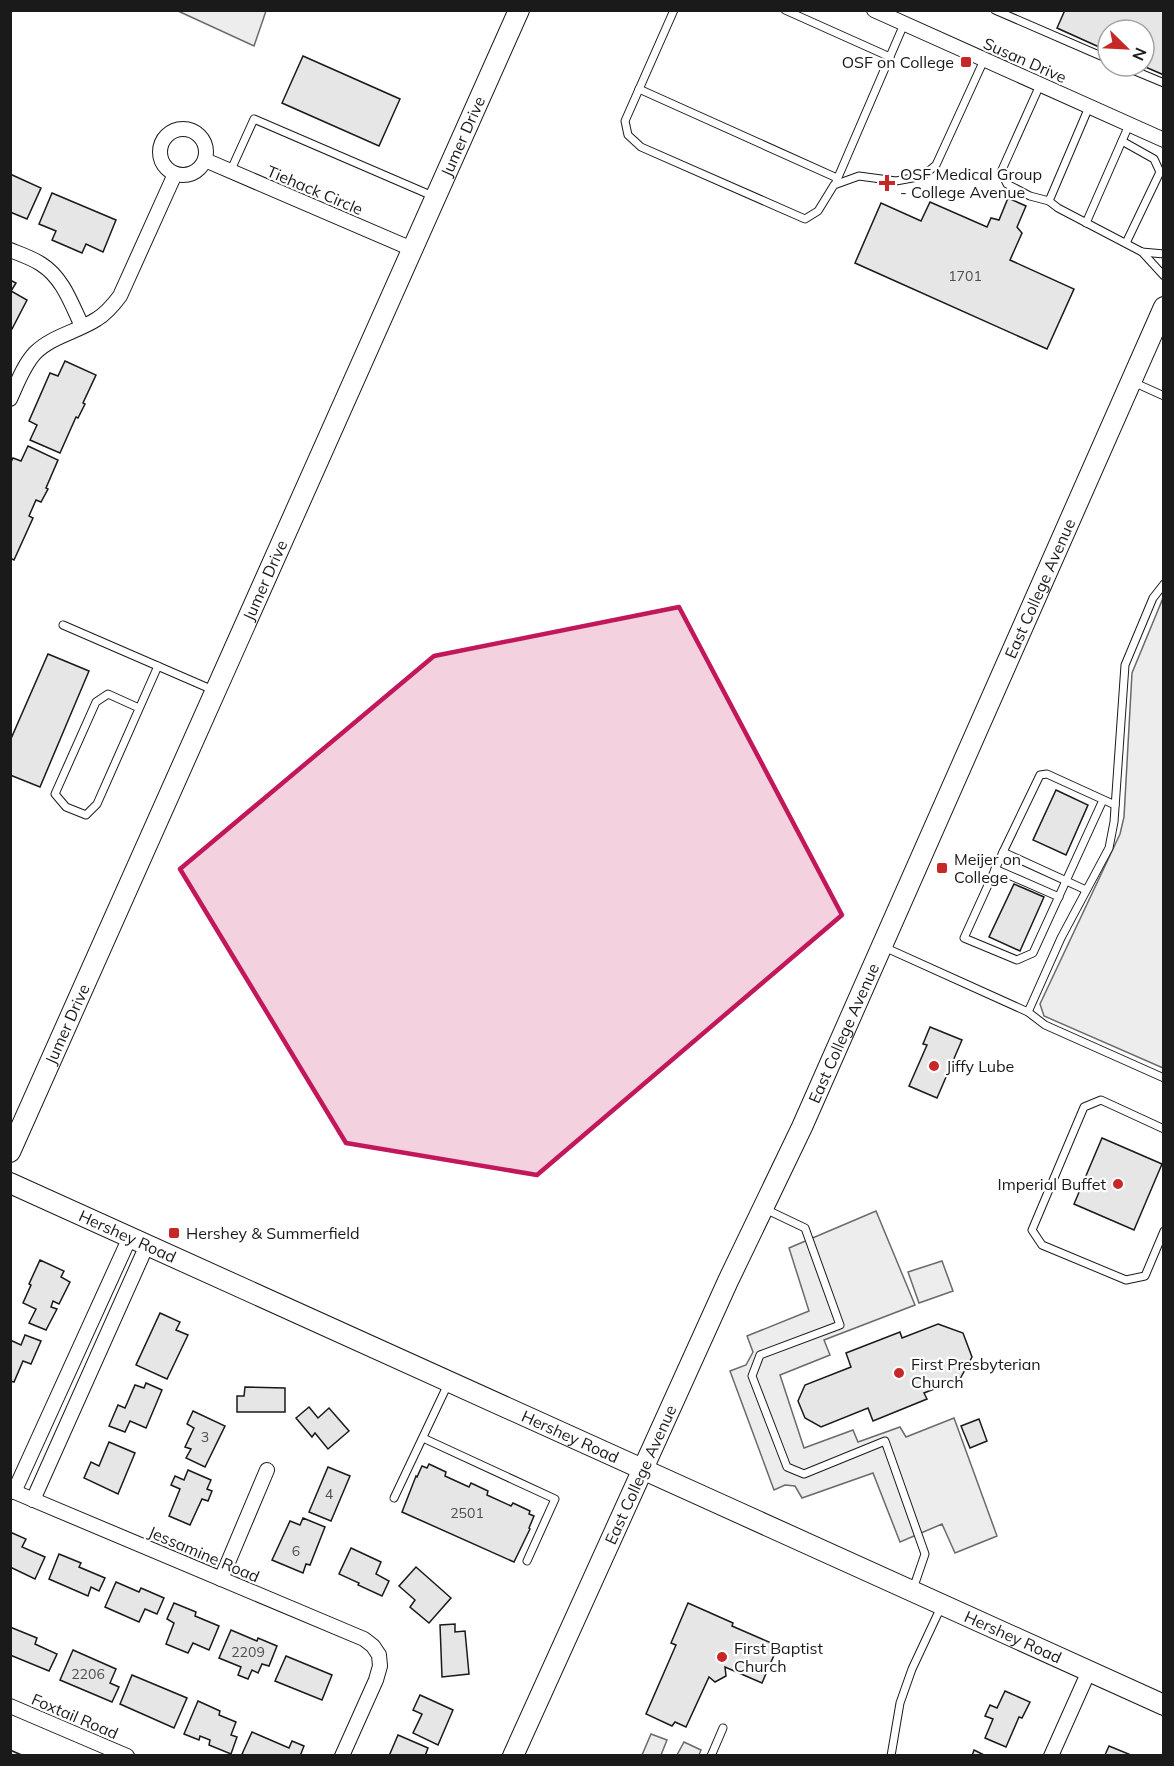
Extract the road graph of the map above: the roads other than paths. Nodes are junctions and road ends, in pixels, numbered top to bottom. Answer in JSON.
{"nodes":[{"id":1,"x":519,"y":10,"type":"edge"},
{"id":2,"x":674,"y":10,"type":"edge"},
{"id":3,"x":785,"y":10,"type":"edge"},
{"id":4,"x":873,"y":10,"type":"edge"},
{"id":5,"x":995,"y":10,"type":"edge"},
{"id":6,"x":904,"y":24,"type":"junction"},
{"id":7,"x":1096,"y":54,"type":"edge"},
{"id":8,"x":890,"y":57,"type":"junction"},
{"id":9,"x":984,"y":60,"type":"junction"},
{"id":10,"x":1040,"y":85,"type":"junction"},
{"id":11,"x":639,"y":89,"type":"junction"},
{"id":12,"x":1089,"y":107,"type":"junction"},
{"id":13,"x":1129,"y":125,"type":"junction"},
{"id":14,"x":1164,"y":140,"type":"edge"},
{"id":15,"x":1122,"y":141,"type":"junction"},
{"id":16,"x":205,"y":160,"type":"junction"},
{"id":17,"x":230,"y":172,"type":"junction"},
{"id":18,"x":175,"y":174,"type":"junction"},
{"id":19,"x":836,"y":182,"type":"junction"},
{"id":20,"x":436,"y":198,"type":"junction"},
{"id":21,"x":1049,"y":201,"type":"junction"},
{"id":22,"x":1086,"y":223,"type":"junction"},
{"id":23,"x":1126,"y":243,"type":"junction"},
{"id":24,"x":412,"y":249,"type":"junction"},
{"id":25,"x":10,"y":250,"type":"edge"},
{"id":26,"x":1142,"y":252,"type":"junction"},
{"id":27,"x":1164,"y":254,"type":"edge"},
{"id":28,"x":1164,"y":276,"type":"edge"},
{"id":29,"x":1164,"y":307,"type":"edge"},
{"id":30,"x":82,"y":326,"type":"junction"},
{"id":31,"x":1131,"y":381,"type":"junction"},
{"id":32,"x":1164,"y":396,"type":"edge"},
{"id":33,"x":10,"y":399,"type":"edge"},
{"id":34,"x":1164,"y":584,"type":"edge"},
{"id":35,"x":63,"y":625,"type":"dead end"},
{"id":36,"x":158,"y":666,"type":"junction"},
{"id":37,"x":216,"y":691,"type":"junction"},
{"id":38,"x":139,"y":708,"type":"junction"},
{"id":39,"x":1103,"y":800,"type":"junction"},
{"id":40,"x":1115,"y":805,"type":"junction"},
{"id":41,"x":1003,"y":852,"type":"junction"},
{"id":42,"x":995,"y":869,"type":"junction"},
{"id":43,"x":1066,"y":881,"type":"junction"},
{"id":44,"x":1086,"y":890,"type":"junction"},
{"id":45,"x":1059,"y":897,"type":"junction"},
{"id":46,"x":882,"y":946,"type":"junction"},
{"id":47,"x":1028,"y":1012,"type":"junction"},
{"id":48,"x":1164,"y":1078,"type":"edge"},
{"id":49,"x":1164,"y":1129,"type":"edge"},
{"id":50,"x":10,"y":1152,"type":"edge"},
{"id":51,"x":10,"y":1183,"type":"edge"},
{"id":52,"x":763,"y":1208,"type":"junction"},
{"id":53,"x":1164,"y":1231,"type":"edge"},
{"id":54,"x":139,"y":1241,"type":"junction"},
{"id":55,"x":80,"y":1347,"type":"junction"},
{"id":56,"x":98,"y":1354,"type":"junction"},
{"id":57,"x":449,"y":1382,"type":"junction"},
{"id":58,"x":423,"y":1438,"type":"junction"},
{"id":59,"x":642,"y":1468,"type":"junction"},
{"id":60,"x":267,"y":1470,"type":"dead end"},
{"id":61,"x":12,"y":1491,"type":"edge"},
{"id":62,"x":394,"y":1498,"type":"dead end"},
{"id":63,"x":33,"y":1500,"type":"junction"},
{"id":64,"x":527,"y":1561,"type":"dead end"},
{"id":65,"x":221,"y":1579,"type":"junction"},
{"id":66,"x":913,"y":1591,"type":"junction"},
{"id":67,"x":942,"y":1605,"type":"junction"},
{"id":68,"x":1089,"y":1671,"type":"junction"},
{"id":69,"x":1164,"y":1705,"type":"edge"},
{"id":70,"x":10,"y":1706,"type":"edge"},
{"id":71,"x":723,"y":1728,"type":"dead end"},
{"id":72,"x":127,"y":1755,"type":"edge"},
{"id":73,"x":342,"y":1755,"type":"edge"},
{"id":74,"x":513,"y":1755,"type":"edge"},
{"id":75,"x":711,"y":1755,"type":"edge"},
{"id":76,"x":891,"y":1755,"type":"edge"},
{"id":77,"x":1051,"y":1755,"type":"edge"}],
"edges":[{"from":1,"to":20,"type":"main road","name":"Jumer Drive"},
{"from":2,"to":11,"type":"lane"},
{"from":3,"to":8,"type":"lane"},
{"from":4,"to":6,"type":"street","name":"Susan Drive"},
{"from":5,"to":7,"type":"lane"},
{"from":6,"to":8,"type":"lane"},
{"from":6,"to":9,"type":"street","name":"Susan Drive"},
{"from":8,"to":19,"type":"lane"},
{"from":9,"to":10,"type":"street","name":"Susan Drive"},
{"from":9,"to":19,"type":"lane"},
{"from":10,"to":12,"type":"street","name":"Susan Drive"},
{"from":10,"to":21,"type":"lane"},
{"from":11,"to":19,"type":"lane"},
{"from":11,"to":19,"type":"lane"},
{"from":12,"to":13,"type":"street","name":"Susan Drive"},
{"from":12,"to":21,"type":"lane"},
{"from":13,"to":14,"type":"street","name":"Susan Drive"},
{"from":13,"to":15,"type":"lane"},
{"from":15,"to":22,"type":"lane"},
{"from":15,"to":23,"type":"lane"},
{"from":16,"to":17,"type":"street","name":"Tiehack Circle"},
{"from":16,"to":18,"type":"street"},
{"from":16,"to":18,"type":"street"},
{"from":17,"to":20,"type":"lane"},
{"from":17,"to":24,"type":"street","name":"Tiehack Circle"},
{"from":18,"to":30,"type":"street"},
{"from":20,"to":24,"type":"main road","name":"Jumer Drive"},
{"from":21,"to":22,"type":"lane"},
{"from":22,"to":23,"type":"lane"},
{"from":23,"to":26,"type":"lane"},
{"from":24,"to":37,"type":"main road","name":"Jumer Drive"},
{"from":25,"to":30,"type":"street"},
{"from":26,"to":27,"type":"lane"},
{"from":26,"to":28,"type":"lane"},
{"from":29,"to":31,"type":"main road","name":"East College Avenue"},
{"from":30,"to":33,"type":"street"},
{"from":31,"to":32,"type":"lane"},
{"from":31,"to":46,"type":"main road","name":"East College Avenue"},
{"from":34,"to":40,"type":"lane"},
{"from":35,"to":36,"type":"lane"},
{"from":36,"to":37,"type":"lane"},
{"from":36,"to":38,"type":"lane"},
{"from":37,"to":50,"type":"main road","name":"Jumer Drive"},
{"from":38,"to":38,"type":"lane"},
{"from":39,"to":40,"type":"lane"},
{"from":39,"to":41,"type":"lane"},
{"from":39,"to":43,"type":"lane"},
{"from":40,"to":44,"type":"lane"},
{"from":41,"to":42,"type":"lane"},
{"from":41,"to":43,"type":"lane"},
{"from":42,"to":45,"type":"lane"},
{"from":42,"to":45,"type":"lane"},
{"from":43,"to":44,"type":"lane"},
{"from":43,"to":45,"type":"lane"},
{"from":44,"to":47,"type":"lane"},
{"from":46,"to":47,"type":"lane"},
{"from":46,"to":52,"type":"main road","name":"East College Avenue"},
{"from":47,"to":48,"type":"lane"},
{"from":49,"to":53,"type":"lane"},
{"from":51,"to":54,"type":"main road","name":"Hershey Road"},
{"from":52,"to":59,"type":"main road","name":"East College Avenue"},
{"from":52,"to":66,"type":"lane"},
{"from":54,"to":55,"type":"street"},
{"from":54,"to":56,"type":"street"},
{"from":54,"to":57,"type":"main road","name":"Hershey Road"},
{"from":55,"to":56,"type":"street"},
{"from":55,"to":61,"type":"street"},
{"from":56,"to":63,"type":"street"},
{"from":57,"to":58,"type":"lane"},
{"from":57,"to":59,"type":"main road","name":"Hershey Road"},
{"from":58,"to":62,"type":"lane"},
{"from":58,"to":64,"type":"lane"},
{"from":59,"to":66,"type":"main road","name":"Hershey Road"},
{"from":59,"to":74,"type":"main road","name":"East College Avenue"},
{"from":60,"to":65,"type":"street"},
{"from":61,"to":63,"type":"street","name":"Jessamine Road"},
{"from":63,"to":65,"type":"street","name":"Jessamine Road"},
{"from":65,"to":73,"type":"street","name":"Jessamine Road"},
{"from":66,"to":67,"type":"main road","name":"Hershey Road"},
{"from":67,"to":68,"type":"main road","name":"Hershey Road"},
{"from":67,"to":76,"type":"lane"},
{"from":68,"to":69,"type":"main road","name":"Hershey Road"},
{"from":68,"to":77,"type":"street"},
{"from":70,"to":72,"type":"street","name":"Foxtail Road"},
{"from":71,"to":75,"type":"lane"}]}
